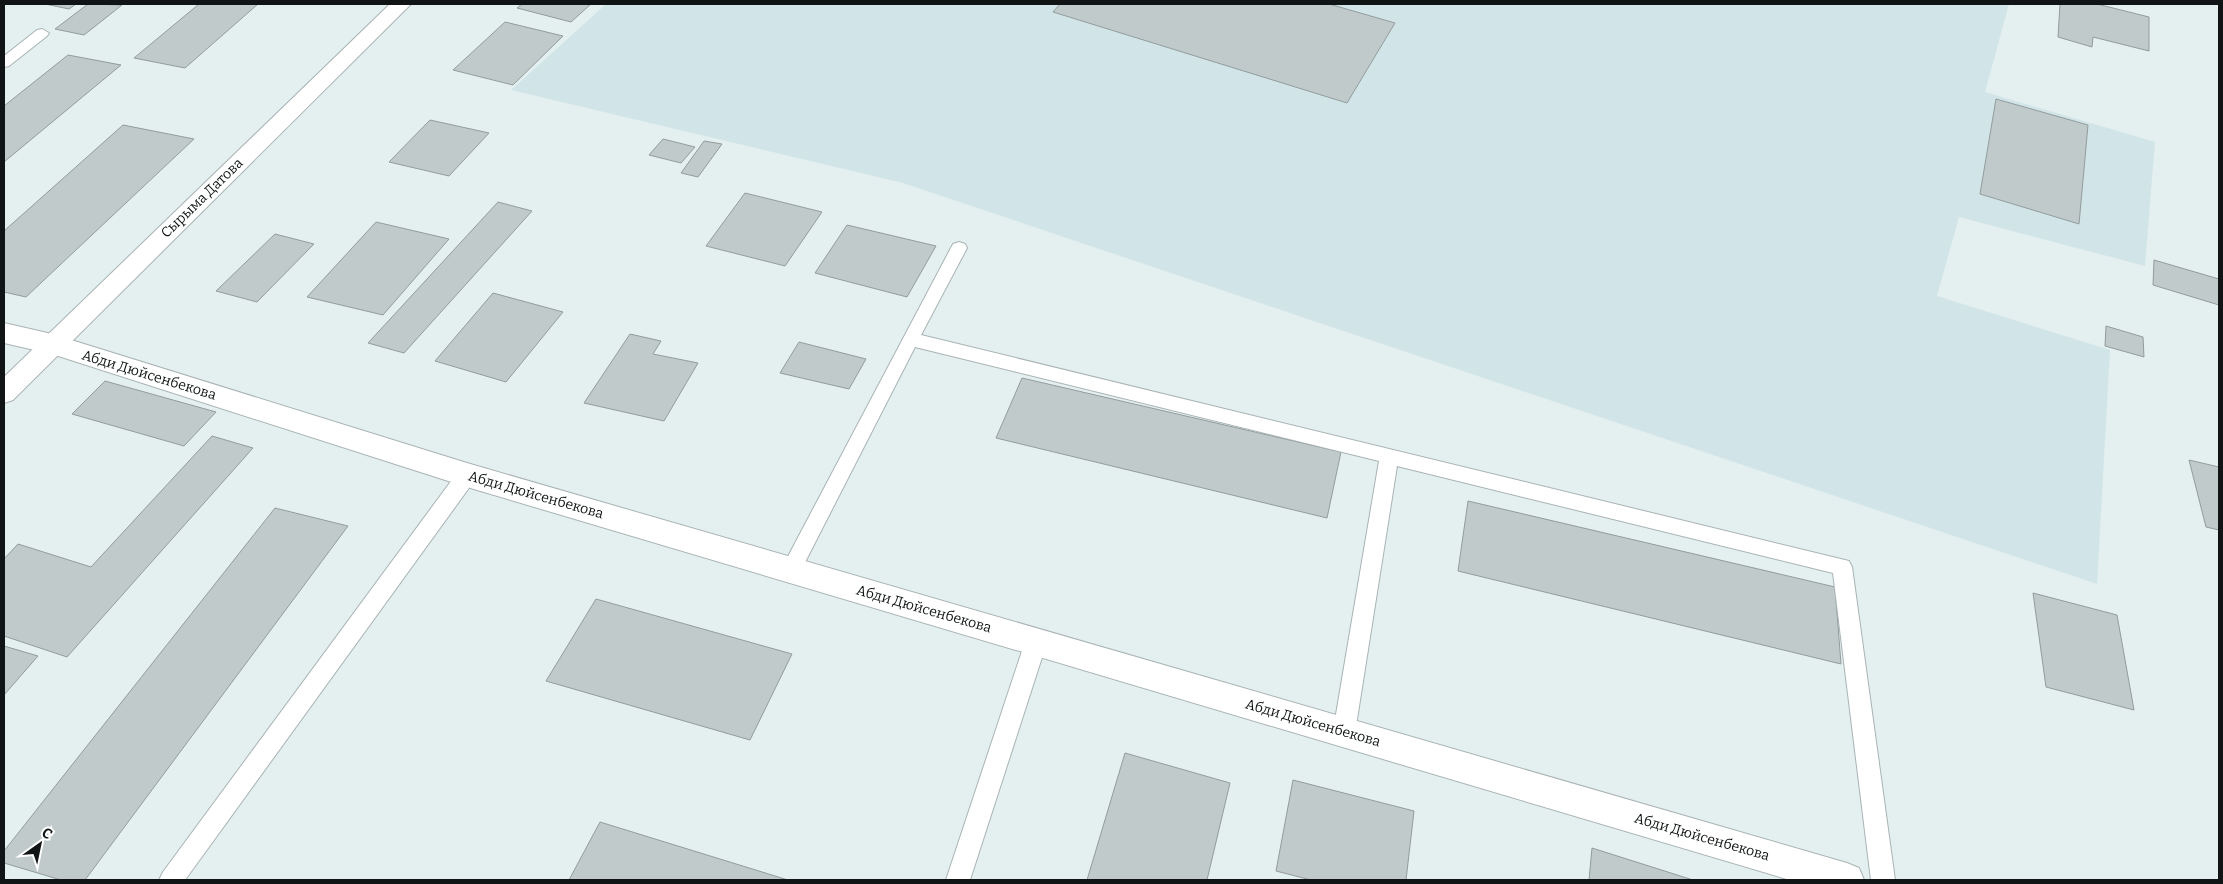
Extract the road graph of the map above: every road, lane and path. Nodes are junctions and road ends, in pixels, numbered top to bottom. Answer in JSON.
{"nodes":[{"id":1,"x":401,"y":4,"type":"edge"},
{"id":2,"x":42,"y":33,"type":"dead end"},
{"id":3,"x":4,"y":63,"type":"edge"},
{"id":4,"x":959,"y":248,"type":"dead end"},
{"id":5,"x":4,"y":332,"type":"edge"},
{"id":6,"x":910,"y":340,"type":"junction"},
{"id":7,"x":52,"y":344,"type":"junction"},
{"id":8,"x":4,"y":393,"type":"edge"},
{"id":9,"x":1389,"y":457,"type":"junction"},
{"id":10,"x":467,"y":475,"type":"junction"},
{"id":11,"x":791,"y":570,"type":"junction"},
{"id":12,"x":1036,"y":642,"type":"junction"},
{"id":13,"x":1344,"y":732,"type":"junction"},
{"id":14,"x":171,"y":880,"type":"edge"},
{"id":15,"x":958,"y":880,"type":"edge"},
{"id":16,"x":1847,"y":880,"type":"edge"},
{"id":17,"x":1883,"y":880,"type":"edge"}],
"edges":[{"from":1,"to":7,"type":"street","name":"Сырыма Датова"},
{"from":2,"to":3,"type":"lane"},
{"from":4,"to":6,"type":"lane"},
{"from":5,"to":7,"type":"street","name":"Абди Дюйсенбекова"},
{"from":6,"to":9,"type":"lane"},
{"from":6,"to":11,"type":"lane"},
{"from":7,"to":8,"type":"street","name":"Сырыма Датова"},
{"from":7,"to":10,"type":"street","name":"Абди Дюйсенбекова"},
{"from":9,"to":13,"type":"lane"},
{"from":9,"to":17,"type":"lane"},
{"from":10,"to":11,"type":"street","name":"Абди Дюйсенбекова"},
{"from":10,"to":14,"type":"lane"},
{"from":11,"to":12,"type":"street","name":"Абди Дюйсенбекова"},
{"from":12,"to":13,"type":"street","name":"Абди Дюйсенбекова"},
{"from":12,"to":15,"type":"lane"},
{"from":13,"to":16,"type":"street","name":"Абди Дюйсенбекова"}]}
